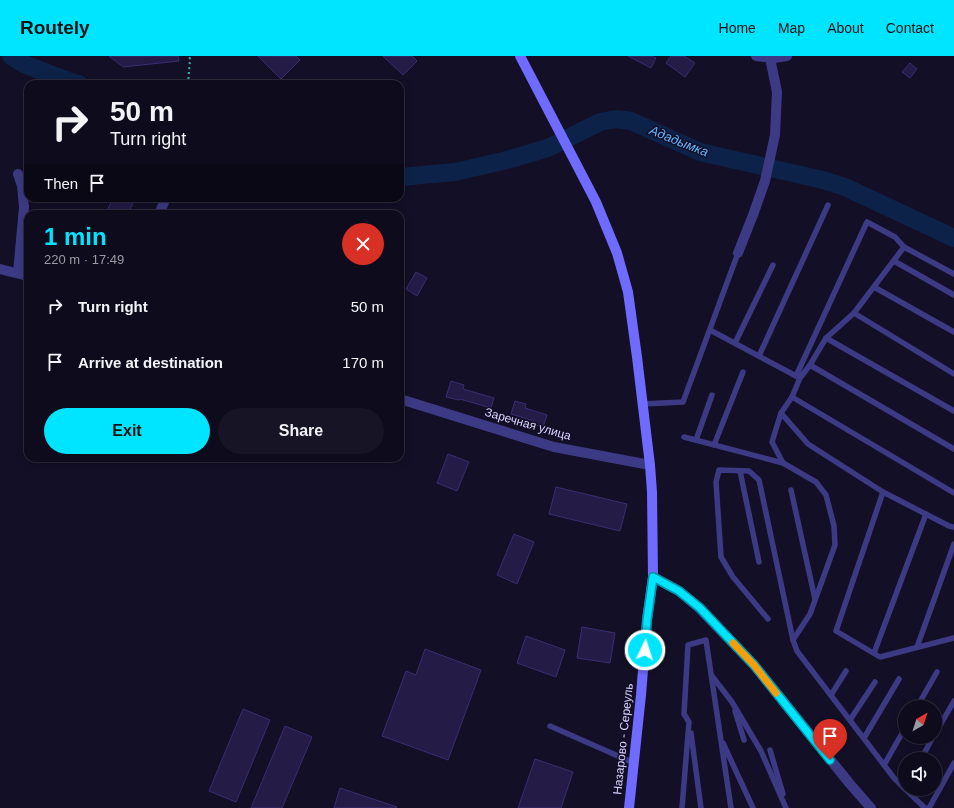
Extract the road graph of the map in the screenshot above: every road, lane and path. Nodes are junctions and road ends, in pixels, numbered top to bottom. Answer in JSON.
{"nodes":[{"id":1,"x":189,"y":56,"type":"edge"},
{"id":2,"x":520,"y":56,"type":"edge"},
{"id":3,"x":756,"y":56,"type":"edge"},
{"id":4,"x":787,"y":56,"type":"edge"},
{"id":5,"x":770,"y":58,"type":"junction"},
{"id":6,"x":188,"y":80,"type":"edge"},
{"id":7,"x":18,"y":174,"type":"dead end"},
{"id":8,"x":828,"y":205,"type":"dead end"},
{"id":9,"x":904,"y":247,"type":"junction"},
{"id":10,"x":738,"y":253,"type":"joint"},
{"id":11,"x":894,"y":261,"type":"junction"},
{"id":12,"x":773,"y":265,"type":"dead end"},
{"id":13,"x":0,"y":269,"type":"edge"},
{"id":14,"x":18,"y":273,"type":"junction"},
{"id":15,"x":954,"y":274,"type":"edge"},
{"id":16,"x":24,"y":275,"type":"edge"},
{"id":17,"x":874,"y":287,"type":"junction"},
{"id":18,"x":954,"y":296,"type":"edge"},
{"id":19,"x":854,"y":313,"type":"junction"},
{"id":20,"x":710,"y":330,"type":"junction"},
{"id":21,"x":954,"y":332,"type":"edge"},
{"id":22,"x":826,"y":338,"type":"junction"},
{"id":23,"x":735,"y":343,"type":"junction"},
{"id":24,"x":759,"y":356,"type":"junction"},
{"id":25,"x":810,"y":365,"type":"junction"},
{"id":26,"x":743,"y":372,"type":"dead end"},
{"id":27,"x":954,"y":374,"type":"edge"},
{"id":28,"x":798,"y":377,"type":"junction"},
{"id":29,"x":712,"y":395,"type":"dead end"},
{"id":30,"x":792,"y":397,"type":"junction"},
{"id":31,"x":404,"y":400,"type":"edge"},
{"id":32,"x":642,"y":404,"type":"junction"},
{"id":33,"x":954,"y":410,"type":"edge"},
{"id":34,"x":781,"y":413,"type":"junction"},
{"id":35,"x":684,"y":437,"type":"dead end"},
{"id":36,"x":696,"y":440,"type":"junction"},
{"id":37,"x":714,"y":445,"type":"junction"},
{"id":38,"x":954,"y":449,"type":"edge"},
{"id":39,"x":783,"y":463,"type":"junction"},
{"id":40,"x":650,"y":466,"type":"junction"},
{"id":41,"x":740,"y":471,"type":"junction"},
{"id":42,"x":791,"y":490,"type":"dead end"},
{"id":43,"x":883,"y":492,"type":"junction"},
{"id":44,"x":954,"y":493,"type":"edge"},
{"id":45,"x":926,"y":514,"type":"junction"},
{"id":46,"x":954,"y":527,"type":"edge"},
{"id":47,"x":954,"y":544,"type":"edge"},
{"id":48,"x":758,"y":562,"type":"dead end"},
{"id":49,"x":653,"y":577,"type":"junction"},
{"id":50,"x":815,"y":600,"type":"junction"},
{"id":51,"x":768,"y":619,"type":"dead end"},
{"id":52,"x":954,"y":638,"type":"edge"},
{"id":53,"x":793,"y":640,"type":"junction"},
{"id":54,"x":917,"y":647,"type":"junction"},
{"id":55,"x":874,"y":653,"type":"junction"},
{"id":56,"x":846,"y":671,"type":"dead end"},
{"id":57,"x":937,"y":672,"type":"dead end"},
{"id":58,"x":711,"y":676,"type":"junction"},
{"id":59,"x":899,"y":679,"type":"dead end"},
{"id":60,"x":874,"y":682,"type":"dead end"},
{"id":61,"x":831,"y":695,"type":"junction"},
{"id":62,"x":921,"y":700,"type":"edge"},
{"id":63,"x":954,"y":701,"type":"edge"},
{"id":64,"x":732,"y":702,"type":"junction"},
{"id":65,"x":850,"y":720,"type":"junction"},
{"id":66,"x":689,"y":722,"type":"junction"},
{"id":67,"x":942,"y":722,"type":"edge"},
{"id":68,"x":550,"y":726,"type":"dead end"},
{"id":69,"x":720,"y":735,"type":"junction"},
{"id":70,"x":864,"y":738,"type":"junction"},
{"id":71,"x":744,"y":740,"type":"dead end"},
{"id":72,"x":898,"y":740,"type":"edge"},
{"id":73,"x":770,"y":750,"type":"dead end"},
{"id":74,"x":634,"y":763,"type":"junction"},
{"id":75,"x":954,"y":763,"type":"edge"},
{"id":76,"x":884,"y":765,"type":"junction"},
{"id":77,"x":898,"y":782,"type":"edge"},
{"id":78,"x":913,"y":796,"type":"edge"},
{"id":79,"x":629,"y":808,"type":"edge"},
{"id":80,"x":682,"y":808,"type":"edge"},
{"id":81,"x":701,"y":808,"type":"edge"},
{"id":82,"x":731,"y":808,"type":"edge"},
{"id":83,"x":752,"y":808,"type":"edge"},
{"id":84,"x":786,"y":808,"type":"edge"},
{"id":85,"x":872,"y":808,"type":"edge"},
{"id":86,"x":925,"y":808,"type":"edge"},
{"id":87,"x":929,"y":808,"type":"edge"}],
"edges":[{"from":1,"to":6,"type":"path"},
{"from":2,"to":32,"type":"street","name":"Назарово - Сереуль"},
{"from":3,"to":5,"type":"street"},
{"from":4,"to":5,"type":"street"},
{"from":5,"to":10,"type":"street"},
{"from":7,"to":14,"type":"street"},
{"from":8,"to":24,"type":"lane"},
{"from":9,"to":11,"type":"lane"},
{"from":9,"to":15,"type":"lane"},
{"from":9,"to":28,"type":"lane"},
{"from":10,"to":20,"type":"lane"},
{"from":11,"to":17,"type":"lane"},
{"from":11,"to":18,"type":"lane"},
{"from":12,"to":23,"type":"lane"},
{"from":13,"to":14,"type":"street"},
{"from":14,"to":16,"type":"street"},
{"from":17,"to":19,"type":"lane"},
{"from":17,"to":21,"type":"lane"},
{"from":19,"to":22,"type":"lane"},
{"from":19,"to":27,"type":"lane"},
{"from":20,"to":23,"type":"lane"},
{"from":20,"to":32,"type":"lane"},
{"from":22,"to":25,"type":"lane"},
{"from":22,"to":33,"type":"lane"},
{"from":23,"to":24,"type":"lane"},
{"from":24,"to":28,"type":"lane"},
{"from":25,"to":28,"type":"lane"},
{"from":25,"to":38,"type":"lane"},
{"from":26,"to":37,"type":"lane"},
{"from":28,"to":30,"type":"lane"},
{"from":29,"to":36,"type":"lane"},
{"from":30,"to":34,"type":"lane"},
{"from":30,"to":44,"type":"lane"},
{"from":31,"to":40,"type":"street","name":"Заречная улица"},
{"from":32,"to":40,"type":"street","name":"Назарово - Сереуль"},
{"from":34,"to":39,"type":"lane"},
{"from":34,"to":43,"type":"lane"},
{"from":35,"to":36,"type":"lane"},
{"from":36,"to":37,"type":"lane"},
{"from":37,"to":39,"type":"lane"},
{"from":39,"to":50,"type":"lane"},
{"from":40,"to":49,"type":"street","name":"Назарово - Сереуль"},
{"from":41,"to":48,"type":"lane"},
{"from":41,"to":51,"type":"lane"},
{"from":41,"to":53,"type":"lane"},
{"from":42,"to":50,"type":"lane"},
{"from":43,"to":45,"type":"lane"},
{"from":43,"to":55,"type":"lane"},
{"from":45,"to":46,"type":"lane"},
{"from":45,"to":55,"type":"lane"},
{"from":47,"to":54,"type":"lane"},
{"from":49,"to":74,"type":"street","name":"Назарово - Сереуль"},
{"from":49,"to":85,"type":"street"},
{"from":50,"to":53,"type":"lane"},
{"from":52,"to":54,"type":"lane"},
{"from":53,"to":61,"type":"lane"},
{"from":54,"to":55,"type":"lane"},
{"from":56,"to":61,"type":"lane"},
{"from":57,"to":62,"type":"lane"},
{"from":58,"to":64,"type":"lane"},
{"from":58,"to":66,"type":"lane"},
{"from":58,"to":69,"type":"lane"},
{"from":59,"to":70,"type":"lane"},
{"from":60,"to":65,"type":"lane"},
{"from":61,"to":65,"type":"lane"},
{"from":63,"to":67,"type":"lane"},
{"from":64,"to":71,"type":"lane"},
{"from":64,"to":84,"type":"lane"},
{"from":65,"to":70,"type":"lane"},
{"from":66,"to":80,"type":"lane"},
{"from":66,"to":81,"type":"lane"},
{"from":68,"to":74,"type":"lane"},
{"from":69,"to":82,"type":"lane"},
{"from":69,"to":83,"type":"lane"},
{"from":70,"to":76,"type":"lane"},
{"from":72,"to":76,"type":"lane"},
{"from":73,"to":84,"type":"lane"},
{"from":74,"to":79,"type":"street","name":"Назарово - Сереуль"},
{"from":75,"to":87,"type":"lane"},
{"from":76,"to":77,"type":"lane"},
{"from":78,"to":86,"type":"lane"}]}
